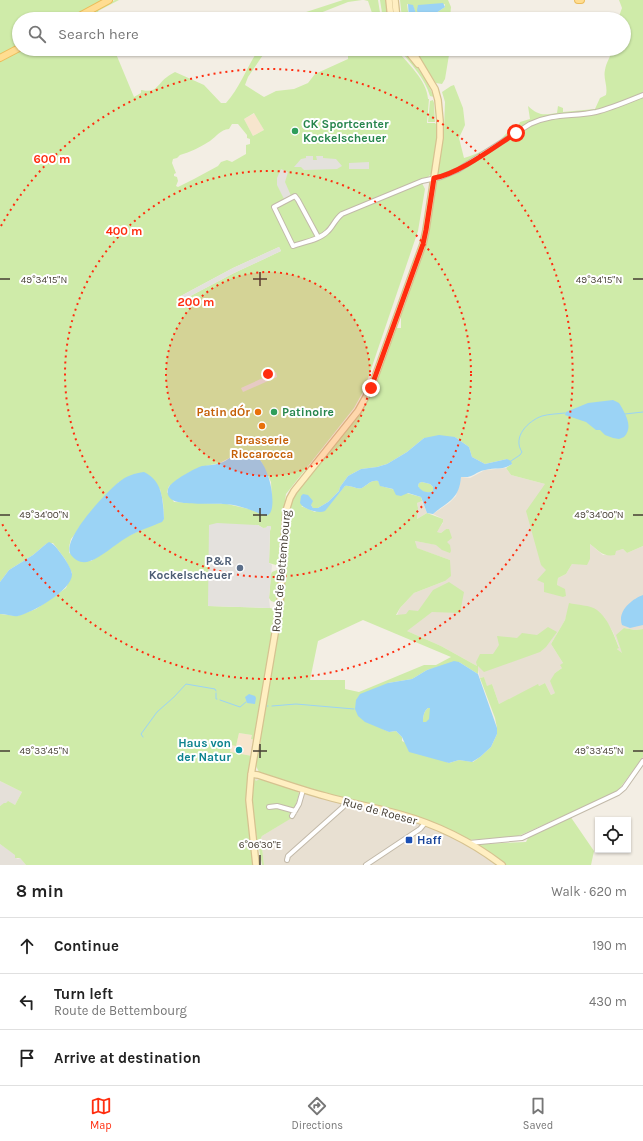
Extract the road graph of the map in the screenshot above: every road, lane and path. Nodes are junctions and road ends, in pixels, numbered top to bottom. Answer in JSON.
{"nodes":[{"id":1,"x":109,"y":0,"type":"edge"},
{"id":2,"x":389,"y":0,"type":"edge"},
{"id":3,"x":395,"y":0,"type":"edge"},
{"id":4,"x":578,"y":0,"type":"edge"},
{"id":5,"x":581,"y":0,"type":"edge"},
{"id":6,"x":87,"y":12,"type":"edge"},
{"id":7,"x":390,"y":12,"type":"edge"},
{"id":8,"x":396,"y":12,"type":"edge"},
{"id":9,"x":12,"y":52,"type":"edge"},
{"id":10,"x":412,"y":56,"type":"edge"},
{"id":11,"x":415,"y":56,"type":"edge"},
{"id":12,"x":0,"y":58,"type":"edge"},
{"id":13,"x":425,"y":71,"type":"junction"},
{"id":14,"x":643,"y":96,"type":"edge"},
{"id":15,"x":434,"y":178,"type":"junction"},
{"id":16,"x":318,"y":237,"type":"junction"},
{"id":17,"x":643,"y":761,"type":"edge"},
{"id":18,"x":251,"y":774,"type":"junction"},
{"id":19,"x":303,"y":790,"type":"junction"},
{"id":20,"x":346,"y":801,"type":"junction"},
{"id":21,"x":269,"y":806,"type":"dead end"},
{"id":22,"x":295,"y":811,"type":"junction"},
{"id":23,"x":292,"y":816,"type":"dead end"},
{"id":24,"x":425,"y":823,"type":"junction"},
{"id":25,"x":468,"y":843,"type":"junction"},
{"id":26,"x":287,"y":860,"type":"dead end"},
{"id":27,"x":256,"y":865,"type":"edge"},
{"id":28,"x":366,"y":865,"type":"edge"},
{"id":29,"x":502,"y":865,"type":"edge"}],
"edges":[{"from":1,"to":6,"type":"main road"},
{"from":2,"to":7,"type":"main road"},
{"from":3,"to":8,"type":"main road"},
{"from":4,"to":5,"type":"main road"},
{"from":9,"to":12,"type":"main road"},
{"from":10,"to":13,"type":"main road","name":"Route de Bettembourg"},
{"from":11,"to":13,"type":"main road","name":"Route de Bettembourg"},
{"from":13,"to":15,"type":"main road","name":"Route de Bettembourg"},
{"from":14,"to":15,"type":"street"},
{"from":15,"to":16,"type":"street"},
{"from":15,"to":18,"type":"main road","name":"Route de Bettembourg"},
{"from":16,"to":16,"type":"street"},
{"from":17,"to":25,"type":"street"},
{"from":18,"to":19,"type":"main road","name":"Rue de Roeser"},
{"from":18,"to":27,"type":"main road","name":"Route de Bettembourg"},
{"from":19,"to":20,"type":"main road","name":"Rue de Roeser"},
{"from":19,"to":22,"type":"street"},
{"from":20,"to":24,"type":"main road","name":"Rue de Roeser"},
{"from":20,"to":26,"type":"street"},
{"from":21,"to":22,"type":"street"},
{"from":22,"to":23,"type":"street"},
{"from":24,"to":25,"type":"main road","name":"Rue de Roeser"},
{"from":24,"to":28,"type":"street"},
{"from":25,"to":29,"type":"main road","name":"Rue de Roeser"}]}
